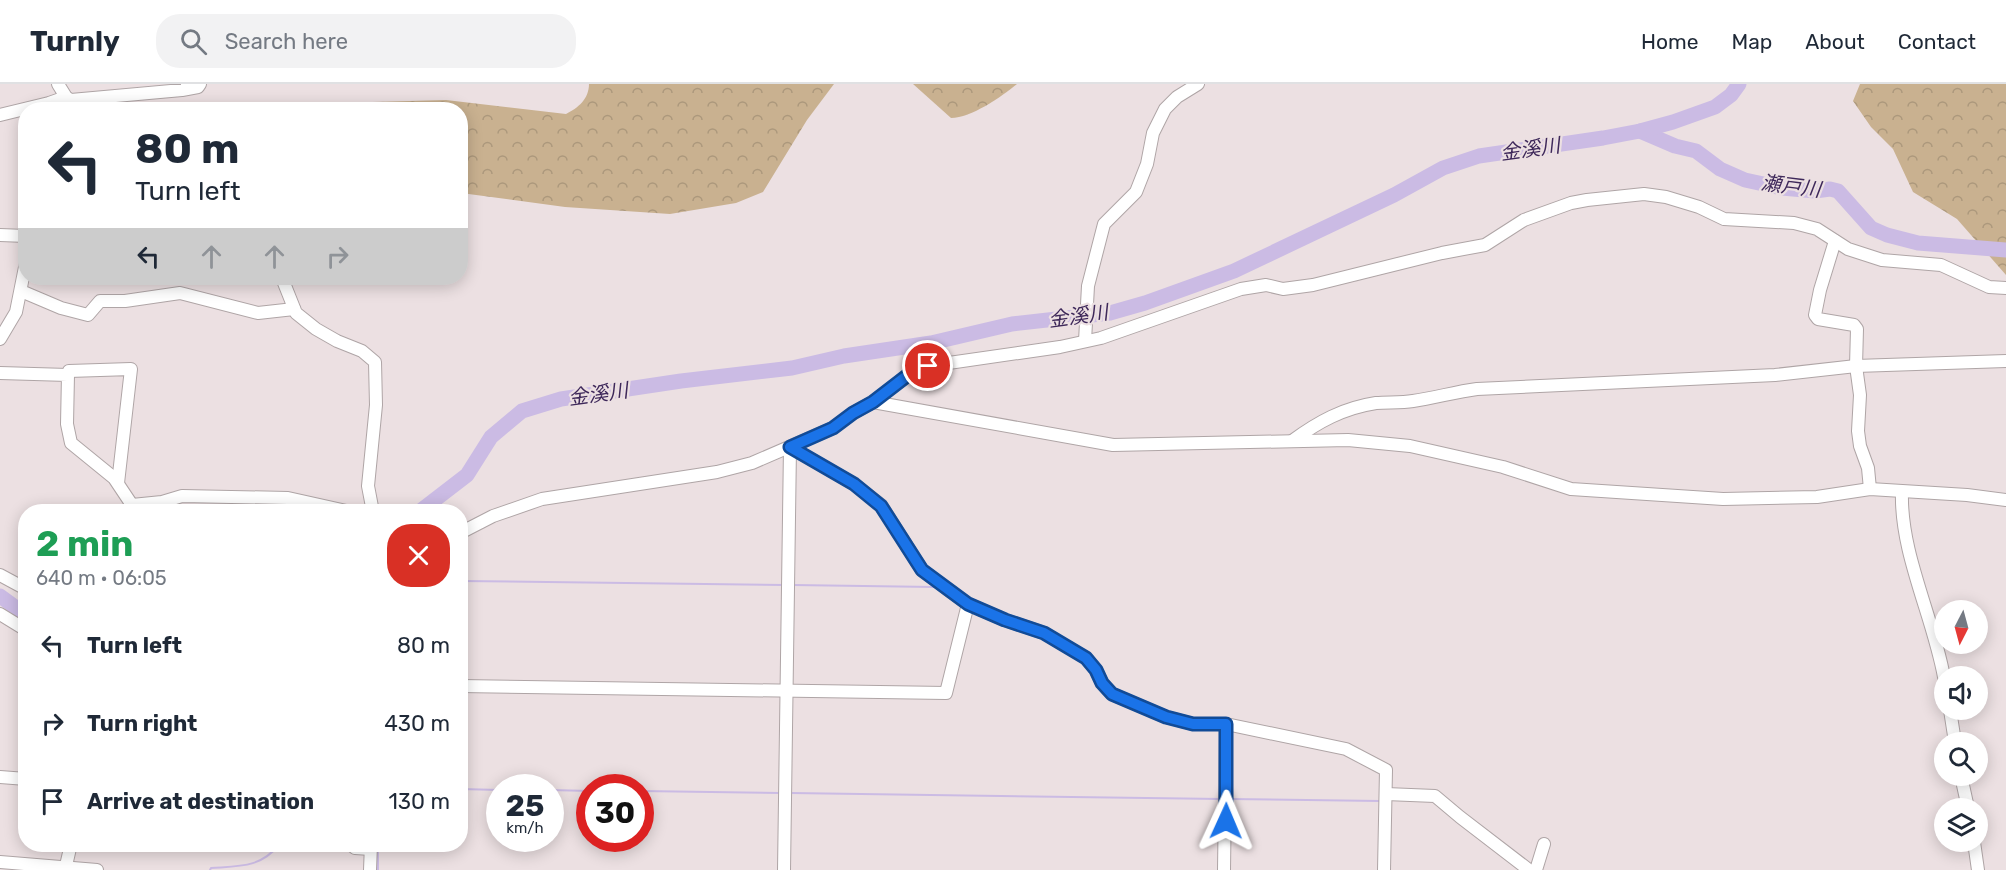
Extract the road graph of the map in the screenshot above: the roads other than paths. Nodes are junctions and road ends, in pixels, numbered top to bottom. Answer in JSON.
{"nodes":[{"id":1,"x":58,"y":84,"type":"edge"},
{"id":2,"x":200,"y":84,"type":"edge"},
{"id":3,"x":1198,"y":84,"type":"edge"},
{"id":4,"x":75,"y":102,"type":"edge"},
{"id":5,"x":92,"y":102,"type":"edge"},
{"id":6,"x":18,"y":111,"type":"edge"},
{"id":7,"x":0,"y":115,"type":"edge"},
{"id":8,"x":0,"y":235,"type":"edge"},
{"id":9,"x":18,"y":236,"type":"edge"},
{"id":10,"x":1835,"y":241,"type":"junction"},
{"id":11,"x":22,"y":285,"type":"edge"},
{"id":12,"x":285,"y":285,"type":"edge"},
{"id":13,"x":2006,"y":288,"type":"edge"},
{"id":14,"x":21,"y":291,"type":"junction"},
{"id":15,"x":294,"y":309,"type":"junction"},
{"id":16,"x":1086,"y":338,"type":"junction"},
{"id":17,"x":0,"y":339,"type":"edge"},
{"id":18,"x":2006,"y":361,"type":"edge"},
{"id":19,"x":1856,"y":366,"type":"junction"},
{"id":20,"x":0,"y":373,"type":"edge"},
{"id":21,"x":68,"y":375,"type":"junction"},
{"id":22,"x":873,"y":402,"type":"junction"},
{"id":23,"x":1292,"y":441,"type":"junction"},
{"id":24,"x":790,"y":447,"type":"junction"},
{"id":25,"x":118,"y":483,"type":"junction"},
{"id":26,"x":1870,"y":489,"type":"junction"},
{"id":27,"x":1902,"y":492,"type":"junction"},
{"id":28,"x":2006,"y":500,"type":"edge"},
{"id":29,"x":129,"y":504,"type":"edge"},
{"id":30,"x":152,"y":504,"type":"edge"},
{"id":31,"x":315,"y":504,"type":"edge"},
{"id":32,"x":371,"y":504,"type":"edge"},
{"id":33,"x":468,"y":529,"type":"edge"},
{"id":34,"x":0,"y":575,"type":"edge"},
{"id":35,"x":18,"y":585,"type":"edge"},
{"id":36,"x":968,"y":604,"type":"junction"},
{"id":37,"x":0,"y":614,"type":"edge"},
{"id":38,"x":18,"y":625,"type":"edge"},
{"id":39,"x":1942,"y":666,"type":"edge"},
{"id":40,"x":468,"y":686,"type":"edge"},
{"id":41,"x":787,"y":691,"type":"junction"},
{"id":42,"x":1226,"y":724,"type":"junction"},
{"id":43,"x":0,"y":777,"type":"edge"},
{"id":44,"x":18,"y":778,"type":"edge"},
{"id":45,"x":1386,"y":794,"type":"junction"},
{"id":46,"x":1544,"y":844,"type":"dead end"},
{"id":47,"x":70,"y":852,"type":"edge"},
{"id":48,"x":371,"y":852,"type":"edge"},
{"id":49,"x":1975,"y":852,"type":"edge"},
{"id":50,"x":0,"y":862,"type":"edge"},
{"id":51,"x":65,"y":869,"type":"edge"},
{"id":52,"x":97,"y":870,"type":"edge"},
{"id":53,"x":370,"y":870,"type":"edge"},
{"id":54,"x":784,"y":870,"type":"edge"},
{"id":55,"x":1224,"y":870,"type":"edge"},
{"id":56,"x":1384,"y":870,"type":"edge"},
{"id":57,"x":1529,"y":870,"type":"edge"},
{"id":58,"x":1536,"y":870,"type":"edge"},
{"id":59,"x":1978,"y":870,"type":"edge"}],
"edges":[{"from":1,"to":4,"type":"street"},
{"from":2,"to":5,"type":"street"},
{"from":3,"to":16,"type":"street"},
{"from":6,"to":7,"type":"street"},
{"from":8,"to":9,"type":"street"},
{"from":10,"to":13,"type":"street"},
{"from":10,"to":16,"type":"street"},
{"from":10,"to":19,"type":"street"},
{"from":11,"to":14,"type":"street"},
{"from":12,"to":15,"type":"street"},
{"from":14,"to":15,"type":"street"},
{"from":14,"to":17,"type":"street"},
{"from":15,"to":32,"type":"street"},
{"from":16,"to":22,"type":"street"},
{"from":18,"to":19,"type":"street"},
{"from":19,"to":23,"type":"street"},
{"from":19,"to":26,"type":"street"},
{"from":20,"to":21,"type":"street"},
{"from":21,"to":25,"type":"street"},
{"from":21,"to":25,"type":"street"},
{"from":22,"to":23,"type":"street"},
{"from":22,"to":24,"type":"street"},
{"from":23,"to":26,"type":"street"},
{"from":24,"to":33,"type":"street"},
{"from":24,"to":36,"type":"street"},
{"from":24,"to":41,"type":"street"},
{"from":25,"to":29,"type":"street"},
{"from":26,"to":27,"type":"street"},
{"from":27,"to":28,"type":"street"},
{"from":27,"to":39,"type":"street"},
{"from":30,"to":31,"type":"street"},
{"from":34,"to":35,"type":"street"},
{"from":36,"to":41,"type":"street"},
{"from":36,"to":42,"type":"street"},
{"from":37,"to":38,"type":"street"},
{"from":40,"to":41,"type":"street"},
{"from":41,"to":54,"type":"street"},
{"from":42,"to":45,"type":"street"},
{"from":42,"to":55,"type":"street"},
{"from":43,"to":44,"type":"street"},
{"from":45,"to":56,"type":"street"},
{"from":45,"to":57,"type":"street"},
{"from":46,"to":58,"type":"street"},
{"from":47,"to":51,"type":"street"},
{"from":48,"to":53,"type":"street"},
{"from":49,"to":59,"type":"street"},
{"from":50,"to":51,"type":"street"},
{"from":51,"to":52,"type":"street"}]}
